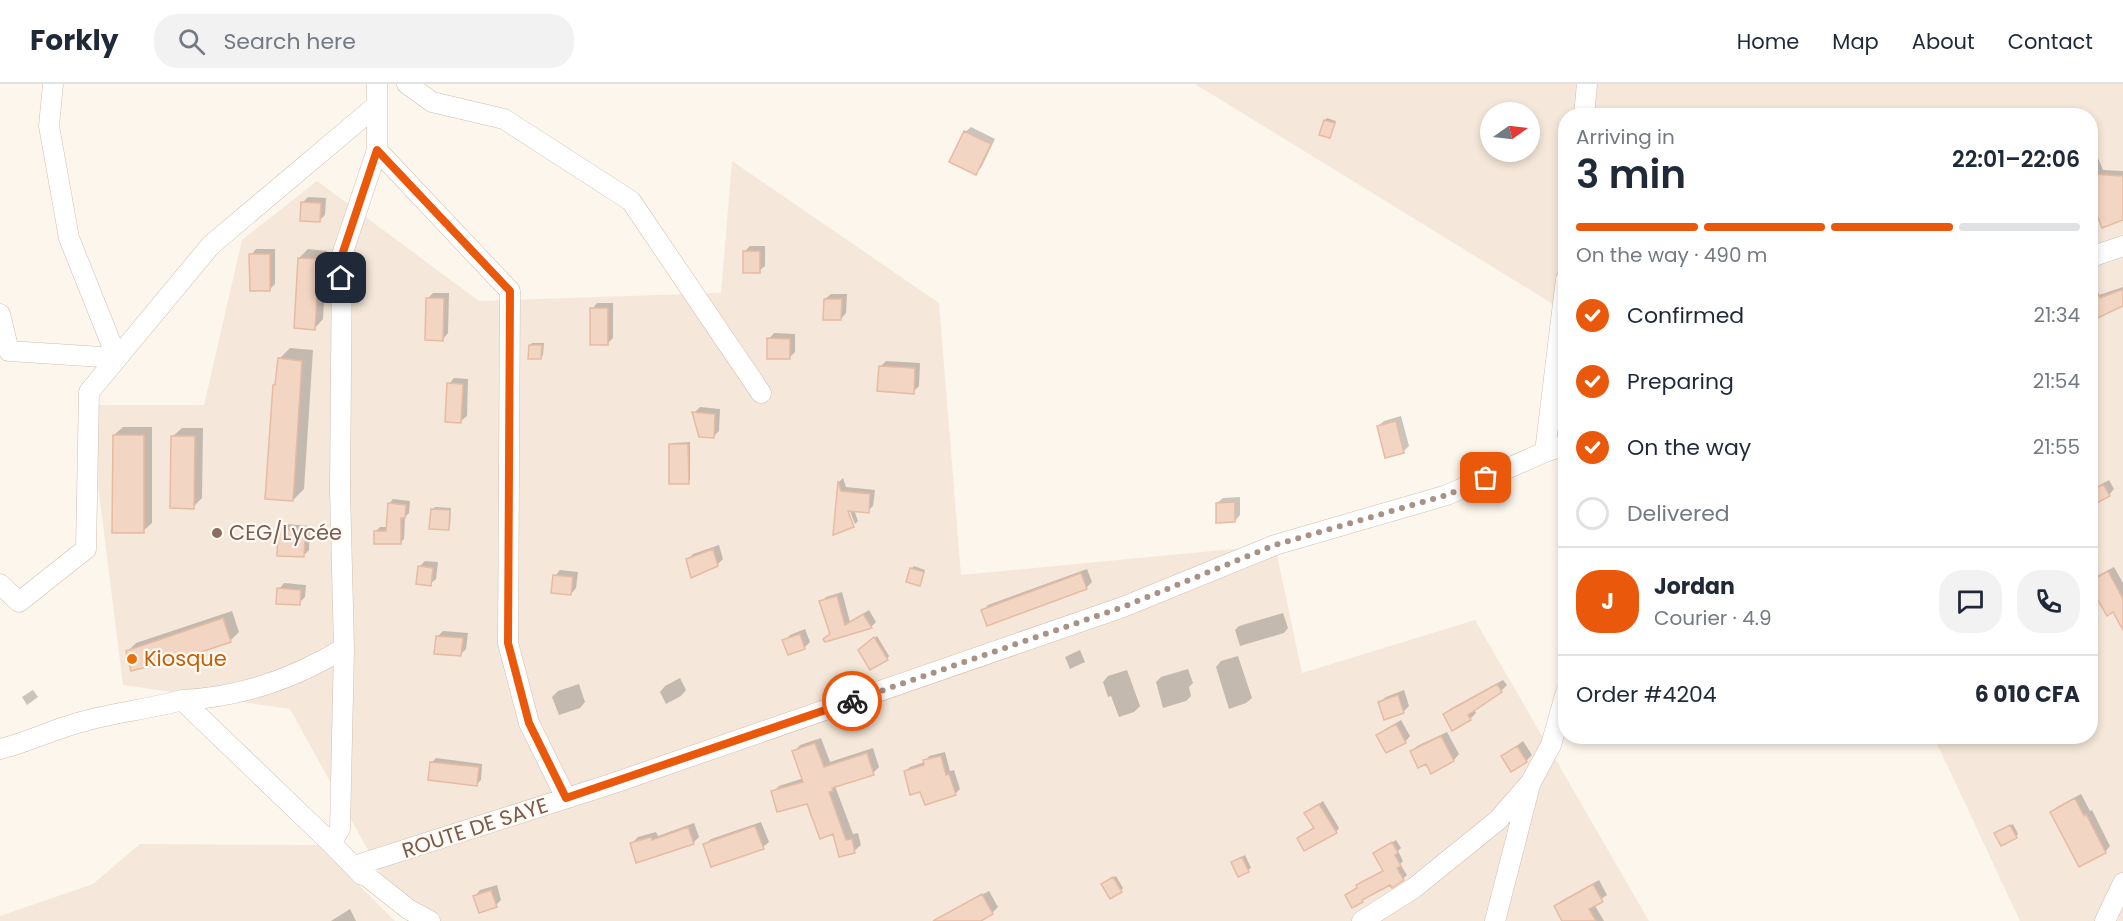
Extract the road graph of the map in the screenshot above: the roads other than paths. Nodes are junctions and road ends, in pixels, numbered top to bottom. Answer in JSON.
{"nodes":[{"id":1,"x":53,"y":84,"type":"edge"},
{"id":2,"x":377,"y":84,"type":"edge"},
{"id":3,"x":407,"y":84,"type":"edge"},
{"id":4,"x":1587,"y":84,"type":"edge"},
{"id":5,"x":377,"y":105,"type":"junction"},
{"id":6,"x":1585,"y":108,"type":"edge"},
{"id":7,"x":377,"y":150,"type":"junction"},
{"id":8,"x":2123,"y":246,"type":"edge"},
{"id":9,"x":2098,"y":255,"type":"edge"},
{"id":10,"x":0,"y":314,"type":"edge"},
{"id":11,"x":1558,"y":345,"type":"edge"},
{"id":12,"x":117,"y":358,"type":"junction"},
{"id":13,"x":760,"y":393,"type":"dead end"},
{"id":14,"x":1558,"y":448,"type":"edge"},
{"id":15,"x":1545,"y":452,"type":"junction"},
{"id":16,"x":0,"y":584,"type":"edge"},
{"id":17,"x":344,"y":648,"type":"junction"},
{"id":18,"x":182,"y":700,"type":"junction"},
{"id":19,"x":1558,"y":720,"type":"edge"},
{"id":20,"x":0,"y":749,"type":"edge"},
{"id":21,"x":1531,"y":782,"type":"junction"},
{"id":22,"x":566,"y":798,"type":"junction"},
{"id":23,"x":331,"y":843,"type":"junction"},
{"id":24,"x":354,"y":866,"type":"junction"},
{"id":25,"x":2123,"y":883,"type":"edge"},
{"id":26,"x":400,"y":921,"type":"edge"},
{"id":27,"x":430,"y":921,"type":"edge"},
{"id":28,"x":1362,"y":921,"type":"edge"},
{"id":29,"x":1495,"y":921,"type":"edge"},
{"id":30,"x":2105,"y":921,"type":"edge"}],
"edges":[{"from":1,"to":12,"type":"street"},
{"from":2,"to":5,"type":"street"},
{"from":3,"to":13,"type":"street"},
{"from":4,"to":6,"type":"street"},
{"from":5,"to":7,"type":"street"},
{"from":5,"to":12,"type":"street"},
{"from":7,"to":17,"type":"street"},
{"from":7,"to":22,"type":"street"},
{"from":8,"to":9,"type":"street"},
{"from":10,"to":12,"type":"street"},
{"from":11,"to":15,"type":"street"},
{"from":12,"to":16,"type":"street"},
{"from":14,"to":15,"type":"street","name":"ROUTE DE SAYE"},
{"from":15,"to":22,"type":"street","name":"ROUTE DE SAYE"},
{"from":17,"to":18,"type":"street"},
{"from":17,"to":23,"type":"street"},
{"from":18,"to":20,"type":"street"},
{"from":18,"to":23,"type":"street"},
{"from":19,"to":21,"type":"street"},
{"from":21,"to":28,"type":"street"},
{"from":21,"to":29,"type":"street"},
{"from":22,"to":24,"type":"street","name":"ROUTE DE SAYE"},
{"from":23,"to":24,"type":"street"},
{"from":24,"to":26,"type":"street"},
{"from":24,"to":27,"type":"street"},
{"from":25,"to":30,"type":"street"}]}
